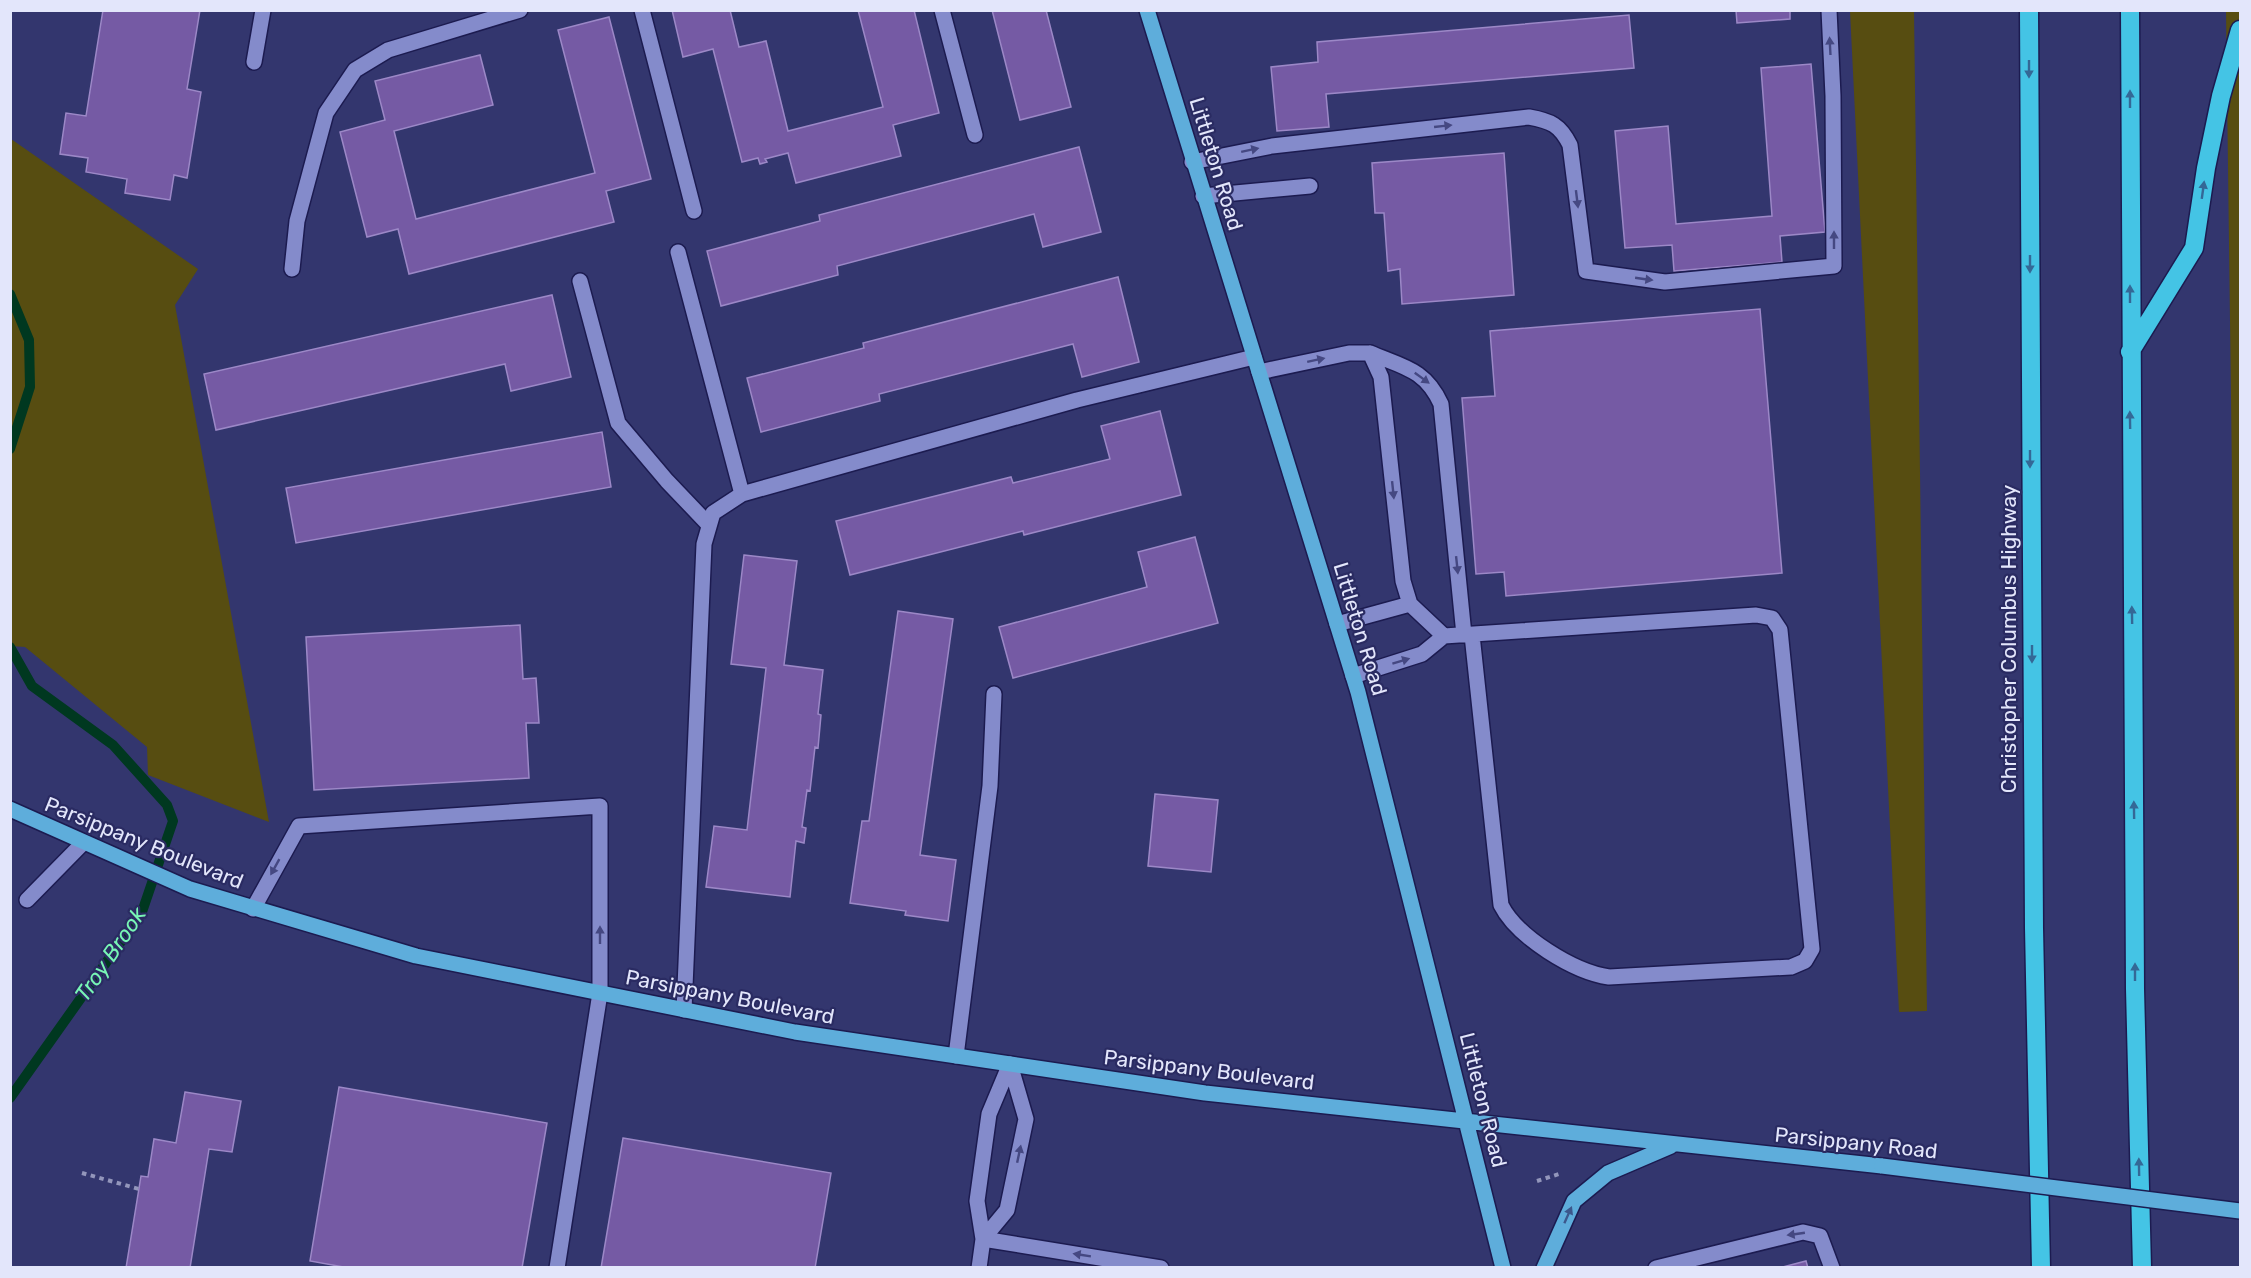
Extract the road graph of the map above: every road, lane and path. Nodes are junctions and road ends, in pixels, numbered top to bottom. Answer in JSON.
{"nodes":[{"id":1,"x":263,"y":10,"type":"edge"},
{"id":2,"x":520,"y":10,"type":"edge"},
{"id":3,"x":642,"y":10,"type":"edge"},
{"id":4,"x":942,"y":10,"type":"edge"},
{"id":5,"x":1147,"y":10,"type":"edge"},
{"id":6,"x":1829,"y":10,"type":"edge"},
{"id":7,"x":2029,"y":10,"type":"edge"},
{"id":8,"x":2130,"y":10,"type":"edge"},
{"id":9,"x":2241,"y":30,"type":"edge"},
{"id":10,"x":254,"y":62,"type":"dead end"},
{"id":11,"x":975,"y":135,"type":"dead end"},
{"id":12,"x":1192,"y":162,"type":"junction"},
{"id":13,"x":1310,"y":186,"type":"dead end"},
{"id":14,"x":1203,"y":196,"type":"junction"},
{"id":15,"x":694,"y":211,"type":"dead end"},
{"id":16,"x":678,"y":252,"type":"dead end"},
{"id":17,"x":292,"y":269,"type":"dead end"},
{"id":18,"x":580,"y":281,"type":"dead end"},
{"id":19,"x":2130,"y":352,"type":"junction"},
{"id":20,"x":1370,"y":353,"type":"junction"},
{"id":21,"x":1254,"y":357,"type":"junction"},
{"id":22,"x":1259,"y":372,"type":"junction"},
{"id":23,"x":742,"y":494,"type":"junction"},
{"id":24,"x":709,"y":525,"type":"junction"},
{"id":25,"x":1410,"y":604,"type":"junction"},
{"id":26,"x":1337,"y":624,"type":"junction"},
{"id":27,"x":1468,"y":635,"type":"junction"},
{"id":28,"x":1444,"y":636,"type":"junction"},
{"id":29,"x":1353,"y":676,"type":"junction"},
{"id":30,"x":994,"y":694,"type":"dead end"},
{"id":31,"x":10,"y":809,"type":"edge"},
{"id":32,"x":83,"y":843,"type":"junction"},
{"id":33,"x":27,"y":900,"type":"dead end"},
{"id":34,"x":253,"y":909,"type":"junction"},
{"id":35,"x":600,"y":993,"type":"junction"},
{"id":36,"x":684,"y":1010,"type":"junction"},
{"id":37,"x":956,"y":1056,"type":"junction"},
{"id":38,"x":1010,"y":1064,"type":"junction"},
{"id":39,"x":1467,"y":1122,"type":"junction"},
{"id":40,"x":1673,"y":1145,"type":"junction"},
{"id":41,"x":82,"y":1173,"type":"dead end"},
{"id":42,"x":1559,"y":1174,"type":"dead end"},
{"id":43,"x":1538,"y":1181,"type":"dead end"},
{"id":44,"x":139,"y":1189,"type":"dead end"},
{"id":45,"x":2241,"y":1211,"type":"edge"},
{"id":46,"x":983,"y":1239,"type":"junction"},
{"id":47,"x":557,"y":1268,"type":"edge"},
{"id":48,"x":979,"y":1268,"type":"edge"},
{"id":49,"x":1161,"y":1268,"type":"edge"},
{"id":50,"x":1503,"y":1268,"type":"edge"},
{"id":51,"x":1544,"y":1268,"type":"edge"},
{"id":52,"x":1656,"y":1268,"type":"edge"},
{"id":53,"x":1832,"y":1268,"type":"edge"},
{"id":54,"x":2042,"y":1268,"type":"edge"},
{"id":55,"x":2142,"y":1268,"type":"edge"}],
"edges":[{"from":1,"to":10,"type":"lane"},
{"from":2,"to":17,"type":"lane"},
{"from":3,"to":15,"type":"lane"},
{"from":4,"to":11,"type":"lane"},
{"from":5,"to":12,"type":"main road","name":"Littleton Road"},
{"from":12,"to":6,"type":"lane","one_way":true},
{"from":7,"to":54,"type":"highway","name":"Christopher Columbus Highway","one_way":true},
{"from":19,"to":8,"type":"highway","one_way":true},
{"from":19,"to":9,"type":"highway","one_way":true},
{"from":12,"to":14,"type":"main road","name":"Littleton Road"},
{"from":13,"to":14,"type":"lane"},
{"from":14,"to":21,"type":"main road","name":"Littleton Road"},
{"from":16,"to":23,"type":"lane"},
{"from":18,"to":24,"type":"lane"},
{"from":55,"to":19,"type":"highway","one_way":true},
{"from":22,"to":20,"type":"lane","one_way":true},
{"from":20,"to":25,"type":"lane","one_way":true},
{"from":20,"to":27,"type":"lane","one_way":true},
{"from":21,"to":22,"type":"main road","name":"Littleton Road"},
{"from":21,"to":23,"type":"lane"},
{"from":22,"to":26,"type":"main road","name":"Littleton Road"},
{"from":23,"to":24,"type":"lane"},
{"from":24,"to":36,"type":"lane"},
{"from":25,"to":26,"type":"lane"},
{"from":25,"to":28,"type":"lane"},
{"from":26,"to":29,"type":"main road","name":"Littleton Road"},
{"from":27,"to":27,"type":"lane"},
{"from":27,"to":28,"type":"lane"},
{"from":29,"to":28,"type":"lane","one_way":true},
{"from":29,"to":39,"type":"main road","name":"Littleton Road"},
{"from":30,"to":37,"type":"lane"},
{"from":31,"to":32,"type":"main road","name":"Parsippany Boulevard"},
{"from":32,"to":33,"type":"lane"},
{"from":32,"to":34,"type":"main road","name":"Parsippany Boulevard"},
{"from":34,"to":35,"type":"main road","name":"Parsippany Boulevard"},
{"from":35,"to":34,"type":"lane","one_way":true},
{"from":35,"to":36,"type":"main road","name":"Parsippany Boulevard"},
{"from":35,"to":47,"type":"lane"},
{"from":36,"to":37,"type":"main road","name":"Parsippany Boulevard"},
{"from":37,"to":38,"type":"main road","name":"Parsippany Boulevard"},
{"from":38,"to":39,"type":"main road","name":"Parsippany Boulevard"},
{"from":38,"to":46,"type":"lane"},
{"from":46,"to":38,"type":"lane","one_way":true},
{"from":39,"to":40,"type":"main road","name":"Parsippany Road"},
{"from":39,"to":50,"type":"main road","name":"Littleton Road"},
{"from":40,"to":45,"type":"main road","name":"Parsippany Road","bridge":true},
{"from":51,"to":40,"type":"main road","one_way":true},
{"from":41,"to":44,"type":"path"},
{"from":42,"to":43,"type":"path"},
{"from":46,"to":48,"type":"lane"},
{"from":49,"to":46,"type":"lane","one_way":true},
{"from":53,"to":52,"type":"lane","one_way":true}]}
